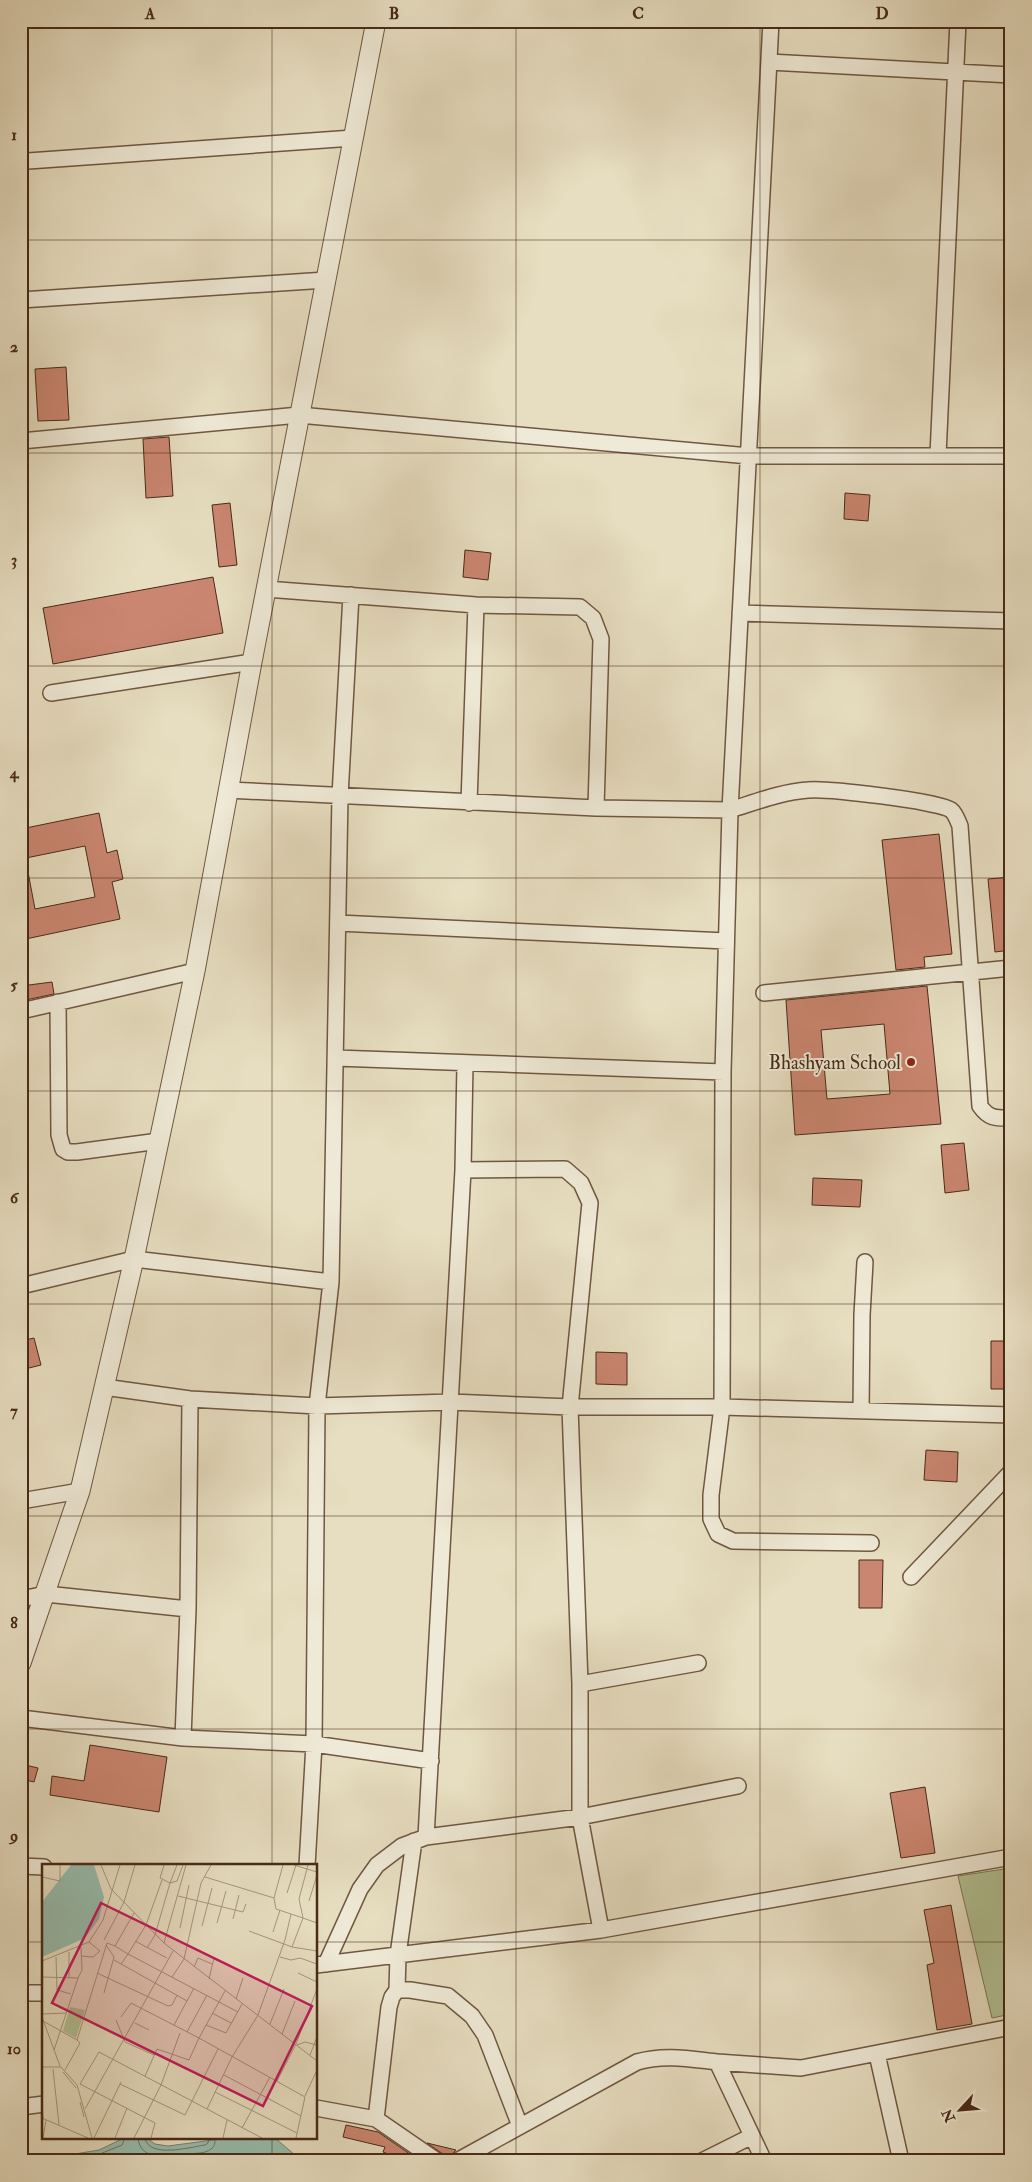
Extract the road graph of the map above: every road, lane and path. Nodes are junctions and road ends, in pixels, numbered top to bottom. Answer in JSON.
{"nodes":[{"id":1,"x":376,"y":21,"type":"edge"},
{"id":2,"x":771,"y":21,"type":"edge"},
{"id":3,"x":958,"y":21,"type":"edge"},
{"id":4,"x":769,"y":62,"type":"junction"},
{"id":5,"x":957,"y":72,"type":"junction"},
{"id":6,"x":1011,"y":75,"type":"edge"},
{"id":7,"x":353,"y":138,"type":"junction"},
{"id":8,"x":28,"y":161,"type":"dead end"},
{"id":9,"x":326,"y":280,"type":"junction"},
{"id":10,"x":21,"y":300,"type":"edge"},
{"id":11,"x":299,"y":415,"type":"junction"},
{"id":12,"x":21,"y":441,"type":"edge"},
{"id":13,"x":938,"y":455,"type":"junction"},
{"id":14,"x":749,"y":456,"type":"junction"},
{"id":15,"x":1011,"y":456,"type":"edge"},
{"id":16,"x":266,"y":589,"type":"junction"},
{"id":17,"x":351,"y":595,"type":"junction"},
{"id":18,"x":476,"y":605,"type":"junction"},
{"id":19,"x":740,"y":614,"type":"junction"},
{"id":20,"x":1011,"y":621,"type":"edge"},
{"id":21,"x":252,"y":662,"type":"junction"},
{"id":22,"x":51,"y":693,"type":"dead end"},
{"id":23,"x":228,"y":790,"type":"junction"},
{"id":24,"x":340,"y":796,"type":"junction"},
{"id":25,"x":469,"y":803,"type":"junction"},
{"id":26,"x":596,"y":808,"type":"junction"},
{"id":27,"x":730,"y":810,"type":"junction"},
{"id":28,"x":338,"y":923,"type":"junction"},
{"id":29,"x":726,"y":941,"type":"junction"},
{"id":30,"x":1011,"y":968,"type":"edge"},
{"id":31,"x":196,"y":971,"type":"junction"},
{"id":32,"x":972,"y":972,"type":"junction"},
{"id":33,"x":764,"y":993,"type":"dead end"},
{"id":34,"x":58,"y":1002,"type":"junction"},
{"id":35,"x":21,"y":1011,"type":"edge"},
{"id":36,"x":336,"y":1058,"type":"junction"},
{"id":37,"x":465,"y":1064,"type":"junction"},
{"id":38,"x":723,"y":1072,"type":"junction"},
{"id":39,"x":1011,"y":1118,"type":"edge"},
{"id":40,"x":159,"y":1141,"type":"junction"},
{"id":41,"x":463,"y":1170,"type":"junction"},
{"id":42,"x":134,"y":1259,"type":"junction"},
{"id":43,"x":864,"y":1262,"type":"dead end"},
{"id":44,"x":331,"y":1282,"type":"junction"},
{"id":45,"x":21,"y":1286,"type":"edge"},
{"id":46,"x":104,"y":1387,"type":"junction"},
{"id":47,"x":190,"y":1399,"type":"junction"},
{"id":48,"x":451,"y":1402,"type":"junction"},
{"id":49,"x":317,"y":1406,"type":"junction"},
{"id":50,"x":722,"y":1407,"type":"junction"},
{"id":51,"x":570,"y":1408,"type":"junction"},
{"id":52,"x":861,"y":1411,"type":"junction"},
{"id":53,"x":1011,"y":1415,"type":"edge"},
{"id":54,"x":1011,"y":1472,"type":"edge"},
{"id":55,"x":80,"y":1491,"type":"junction"},
{"id":56,"x":21,"y":1502,"type":"edge"},
{"id":57,"x":871,"y":1543,"type":"dead end"},
{"id":58,"x":911,"y":1577,"type":"dead end"},
{"id":59,"x":46,"y":1594,"type":"junction"},
{"id":60,"x":21,"y":1599,"type":"edge"},
{"id":61,"x":188,"y":1609,"type":"junction"},
{"id":62,"x":21,"y":1663,"type":"edge"},
{"id":63,"x":698,"y":1663,"type":"dead end"},
{"id":64,"x":580,"y":1684,"type":"junction"},
{"id":65,"x":21,"y":1718,"type":"edge"},
{"id":66,"x":183,"y":1738,"type":"junction"},
{"id":67,"x":314,"y":1744,"type":"junction"},
{"id":68,"x":430,"y":1761,"type":"junction"},
{"id":69,"x":738,"y":1786,"type":"dead end"},
{"id":70,"x":580,"y":1817,"type":"junction"},
{"id":71,"x":420,"y":1839,"type":"junction"},
{"id":72,"x":1011,"y":1857,"type":"edge"},
{"id":73,"x":307,"y":1864,"type":"edge"},
{"id":74,"x":21,"y":1866,"type":"edge"},
{"id":75,"x":42,"y":1867,"type":"edge"},
{"id":76,"x":601,"y":1930,"type":"junction"},
{"id":77,"x":398,"y":1955,"type":"junction"},
{"id":78,"x":321,"y":1964,"type":"edge"},
{"id":79,"x":397,"y":1990,"type":"junction"},
{"id":80,"x":21,"y":1993,"type":"edge"},
{"id":81,"x":42,"y":1994,"type":"edge"},
{"id":82,"x":1011,"y":2027,"type":"edge"},
{"id":83,"x":877,"y":2054,"type":"junction"},
{"id":84,"x":717,"y":2062,"type":"junction"},
{"id":85,"x":42,"y":2104,"type":"edge"},
{"id":86,"x":21,"y":2107,"type":"edge"},
{"id":87,"x":318,"y":2108,"type":"edge"},
{"id":88,"x":376,"y":2119,"type":"junction"},
{"id":89,"x":520,"y":2126,"type":"junction"},
{"id":90,"x":752,"y":2136,"type":"junction"},
{"id":91,"x":437,"y":2161,"type":"edge"},
{"id":92,"x":457,"y":2161,"type":"edge"},
{"id":93,"x":702,"y":2161,"type":"edge"},
{"id":94,"x":764,"y":2161,"type":"edge"},
{"id":95,"x":901,"y":2161,"type":"edge"}],
"edges":[{"from":1,"to":7,"type":"street"},
{"from":2,"to":4,"type":"street"},
{"from":3,"to":5,"type":"street"},
{"from":4,"to":5,"type":"street"},
{"from":4,"to":14,"type":"street"},
{"from":5,"to":6,"type":"street"},
{"from":5,"to":13,"type":"street"},
{"from":7,"to":8,"type":"street"},
{"from":7,"to":9,"type":"street"},
{"from":9,"to":10,"type":"street"},
{"from":9,"to":11,"type":"street"},
{"from":11,"to":12,"type":"street"},
{"from":11,"to":14,"type":"street"},
{"from":11,"to":16,"type":"street"},
{"from":13,"to":14,"type":"street"},
{"from":13,"to":15,"type":"street"},
{"from":14,"to":19,"type":"street"},
{"from":16,"to":17,"type":"street"},
{"from":16,"to":21,"type":"street"},
{"from":17,"to":18,"type":"street"},
{"from":17,"to":24,"type":"street"},
{"from":18,"to":25,"type":"street"},
{"from":18,"to":26,"type":"street"},
{"from":19,"to":20,"type":"street"},
{"from":19,"to":27,"type":"street"},
{"from":21,"to":22,"type":"street"},
{"from":21,"to":23,"type":"street"},
{"from":23,"to":24,"type":"street"},
{"from":23,"to":31,"type":"street"},
{"from":24,"to":25,"type":"street"},
{"from":24,"to":28,"type":"street"},
{"from":25,"to":26,"type":"street"},
{"from":26,"to":27,"type":"street"},
{"from":27,"to":29,"type":"street"},
{"from":27,"to":32,"type":"street"},
{"from":28,"to":29,"type":"street"},
{"from":28,"to":36,"type":"street"},
{"from":29,"to":38,"type":"street"},
{"from":30,"to":32,"type":"street"},
{"from":31,"to":34,"type":"street"},
{"from":31,"to":40,"type":"street"},
{"from":32,"to":33,"type":"street"},
{"from":32,"to":39,"type":"street"},
{"from":34,"to":35,"type":"street"},
{"from":34,"to":40,"type":"street"},
{"from":36,"to":37,"type":"street"},
{"from":36,"to":44,"type":"street"},
{"from":37,"to":38,"type":"street"},
{"from":37,"to":41,"type":"street"},
{"from":38,"to":50,"type":"street"},
{"from":40,"to":42,"type":"street"},
{"from":41,"to":48,"type":"street"},
{"from":41,"to":51,"type":"street"},
{"from":42,"to":44,"type":"street"},
{"from":42,"to":45,"type":"street"},
{"from":42,"to":46,"type":"street"},
{"from":43,"to":52,"type":"street"},
{"from":44,"to":49,"type":"street"},
{"from":46,"to":47,"type":"street"},
{"from":46,"to":55,"type":"street"},
{"from":47,"to":49,"type":"street"},
{"from":47,"to":61,"type":"street"},
{"from":48,"to":49,"type":"street"},
{"from":48,"to":51,"type":"street"},
{"from":48,"to":68,"type":"street"},
{"from":49,"to":67,"type":"street"},
{"from":50,"to":51,"type":"street"},
{"from":50,"to":52,"type":"street"},
{"from":50,"to":57,"type":"street"},
{"from":51,"to":64,"type":"street"},
{"from":52,"to":53,"type":"street"},
{"from":54,"to":58,"type":"street"},
{"from":55,"to":56,"type":"street"},
{"from":55,"to":59,"type":"street"},
{"from":59,"to":60,"type":"street"},
{"from":59,"to":61,"type":"street"},
{"from":59,"to":62,"type":"street"},
{"from":61,"to":66,"type":"street"},
{"from":63,"to":64,"type":"street"},
{"from":64,"to":70,"type":"street"},
{"from":65,"to":66,"type":"street"},
{"from":66,"to":67,"type":"street"},
{"from":67,"to":68,"type":"street"},
{"from":67,"to":73,"type":"street"},
{"from":68,"to":71,"type":"street"},
{"from":69,"to":70,"type":"street"},
{"from":70,"to":71,"type":"street"},
{"from":70,"to":76,"type":"street"},
{"from":71,"to":77,"type":"street"},
{"from":71,"to":78,"type":"street"},
{"from":72,"to":76,"type":"street"},
{"from":74,"to":75,"type":"street"},
{"from":76,"to":77,"type":"street"},
{"from":77,"to":78,"type":"street"},
{"from":77,"to":79,"type":"street"},
{"from":79,"to":88,"type":"street"},
{"from":79,"to":89,"type":"street"},
{"from":80,"to":81,"type":"street"},
{"from":82,"to":83,"type":"street"},
{"from":83,"to":84,"type":"street"},
{"from":83,"to":95,"type":"street"},
{"from":84,"to":89,"type":"street"},
{"from":84,"to":90,"type":"street"},
{"from":85,"to":86,"type":"street"},
{"from":87,"to":88,"type":"street"},
{"from":88,"to":91,"type":"street"},
{"from":89,"to":92,"type":"street"},
{"from":90,"to":93,"type":"street"},
{"from":90,"to":94,"type":"street"}]}
